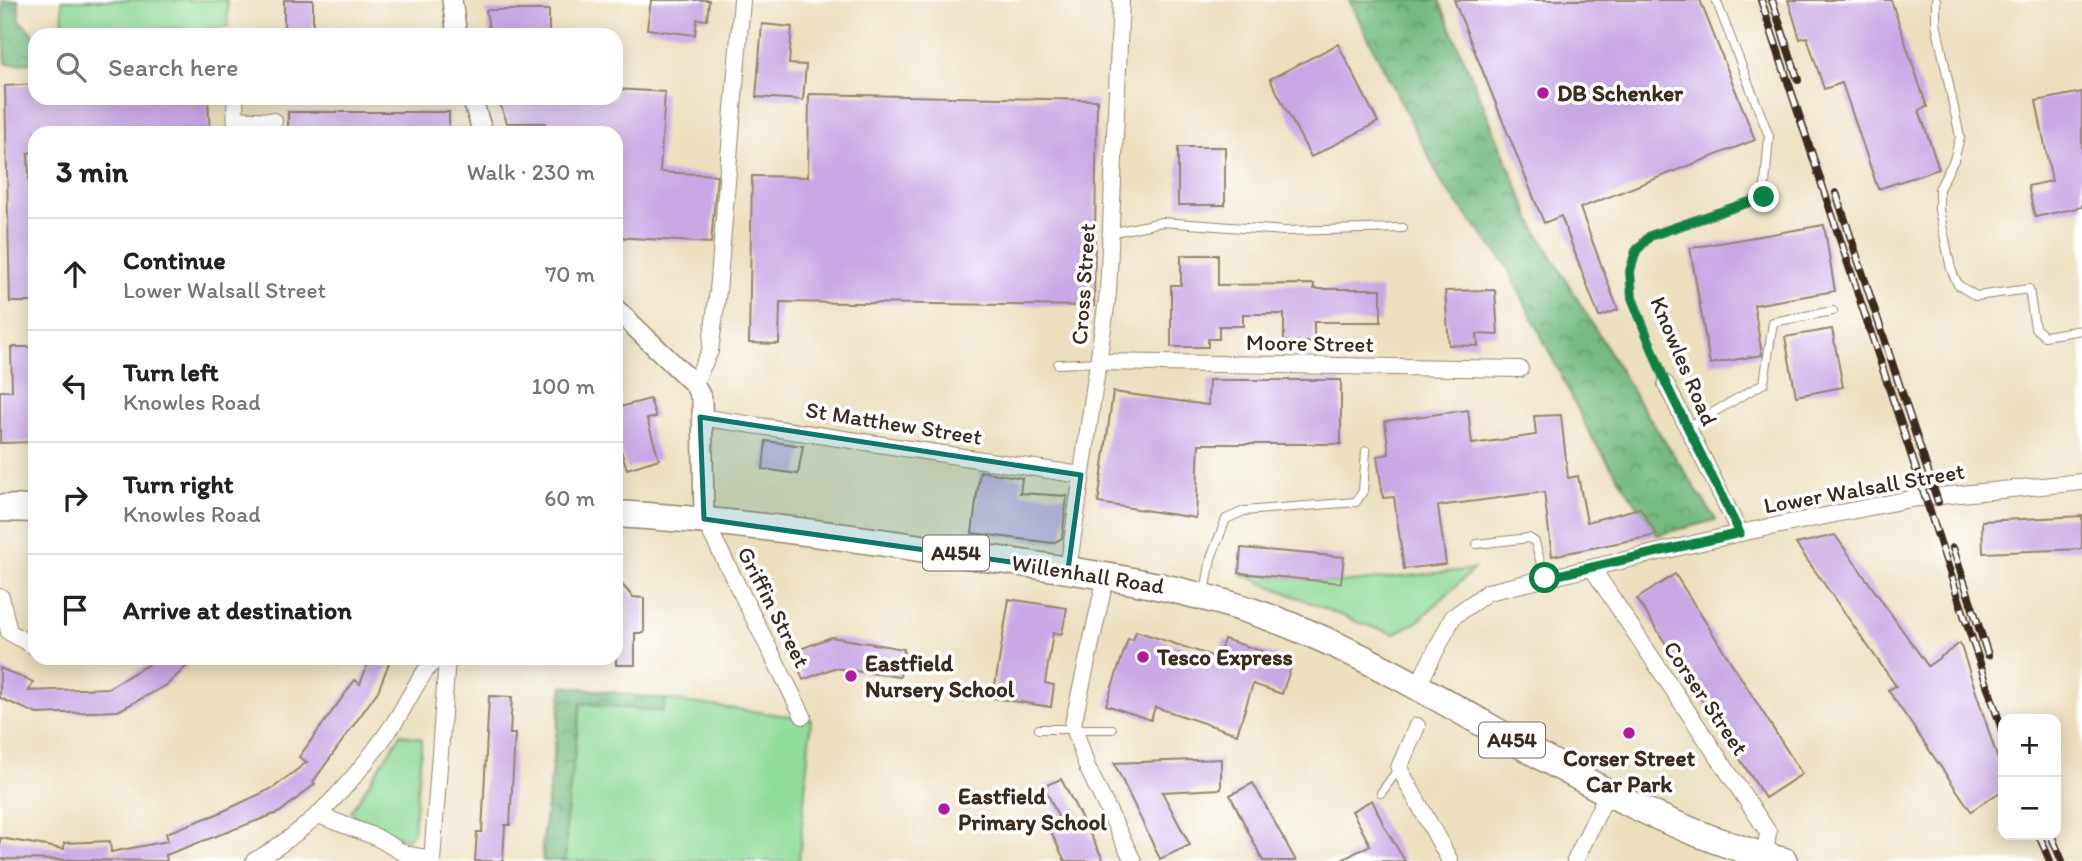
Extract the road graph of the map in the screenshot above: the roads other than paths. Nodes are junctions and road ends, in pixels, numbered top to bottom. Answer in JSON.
{"nodes":[{"id":1,"x":452,"y":0,"type":"edge"},
{"id":2,"x":742,"y":0,"type":"edge"},
{"id":3,"x":1121,"y":0,"type":"edge"},
{"id":4,"x":1716,"y":0,"type":"edge"},
{"id":5,"x":1936,"y":0,"type":"edge"},
{"id":6,"x":456,"y":28,"type":"edge"},
{"id":7,"x":235,"y":105,"type":"edge"},
{"id":8,"x":474,"y":105,"type":"edge"},
{"id":9,"x":274,"y":121,"type":"dead end"},
{"id":10,"x":236,"y":126,"type":"edge"},
{"id":11,"x":481,"y":126,"type":"edge"},
{"id":12,"x":1403,"y":228,"type":"dead end"},
{"id":13,"x":1110,"y":233,"type":"junction"},
{"id":14,"x":1833,"y":311,"type":"dead end"},
{"id":15,"x":623,"y":316,"type":"edge"},
{"id":16,"x":2082,"y":330,"type":"edge"},
{"id":17,"x":1099,"y":362,"type":"junction"},
{"id":18,"x":1058,"y":363,"type":"dead end"},
{"id":19,"x":1520,"y":369,"type":"dead end"},
{"id":20,"x":694,"y":384,"type":"junction"},
{"id":21,"x":1666,"y":384,"type":"joint"},
{"id":22,"x":700,"y":417,"type":"junction"},
{"id":23,"x":1688,"y":428,"type":"junction"},
{"id":24,"x":1366,"y":451,"type":"dead end"},
{"id":25,"x":1081,"y":475,"type":"junction"},
{"id":26,"x":2082,"y":482,"type":"edge"},
{"id":27,"x":0,"y":509,"type":"edge"},
{"id":28,"x":28,"y":509,"type":"edge"},
{"id":29,"x":623,"y":514,"type":"edge"},
{"id":30,"x":704,"y":519,"type":"junction"},
{"id":31,"x":1740,"y":533,"type":"junction"},
{"id":32,"x":1477,"y":544,"type":"dead end"},
{"id":33,"x":1592,"y":568,"type":"junction"},
{"id":34,"x":1068,"y":570,"type":"junction"},
{"id":35,"x":1106,"y":576,"type":"junction"},
{"id":36,"x":1545,"y":578,"type":"junction"},
{"id":37,"x":1205,"y":596,"type":"junction"},
{"id":38,"x":1,"y":597,"type":"edge"},
{"id":39,"x":28,"y":643,"type":"edge"},
{"id":40,"x":429,"y":665,"type":"edge"},
{"id":41,"x":446,"y":665,"type":"edge"},
{"id":42,"x":1417,"y":687,"type":"junction"},
{"id":43,"x":803,"y":716,"type":"dead end"},
{"id":44,"x":1417,"y":726,"type":"dead end"},
{"id":45,"x":1075,"y":728,"type":"junction"},
{"id":46,"x":1039,"y":729,"type":"dead end"},
{"id":47,"x":1112,"y":729,"type":"dead end"},
{"id":48,"x":1399,"y":768,"type":"junction"},
{"id":49,"x":1381,"y":793,"type":"dead end"},
{"id":50,"x":1607,"y":794,"type":"junction"},
{"id":51,"x":317,"y":815,"type":"junction"},
{"id":52,"x":1772,"y":859,"type":"edge"},
{"id":53,"x":432,"y":860,"type":"edge"},
{"id":54,"x":254,"y":861,"type":"edge"},
{"id":55,"x":1133,"y":861,"type":"edge"},
{"id":56,"x":1450,"y":861,"type":"edge"},
{"id":57,"x":1575,"y":861,"type":"edge"}],
"edges":[{"from":1,"to":6,"type":"street"},
{"from":2,"to":20,"type":"street"},
{"from":3,"to":13,"type":"street","name":"Cross Street"},
{"from":4,"to":21,"type":"lane","name":"Knowles Road"},
{"from":5,"to":16,"type":"lane"},
{"from":7,"to":10,"type":"street"},
{"from":8,"to":11,"type":"street"},
{"from":9,"to":10,"type":"street"},
{"from":12,"to":13,"type":"lane"},
{"from":13,"to":17,"type":"street","name":"Cross Street"},
{"from":14,"to":23,"type":"lane"},
{"from":15,"to":20,"type":"street"},
{"from":17,"to":18,"type":"lane"},
{"from":17,"to":19,"type":"street","name":"Moore Street"},
{"from":17,"to":25,"type":"street","name":"Cross Street"},
{"from":20,"to":22,"type":"street"},
{"from":21,"to":23,"type":"street","name":"Knowles Road"},
{"from":22,"to":25,"type":"street","name":"St Matthew Street"},
{"from":22,"to":30,"type":"street"},
{"from":23,"to":31,"type":"street","name":"Knowles Road"},
{"from":24,"to":37,"type":"lane"},
{"from":25,"to":34,"type":"street","name":"Cross Street"},
{"from":26,"to":31,"type":"street","name":"Lower Walsall Street"},
{"from":27,"to":28,"type":"highway"},
{"from":29,"to":30,"type":"highway","name":"Willenhall Road","number":"A454"},
{"from":30,"to":34,"type":"highway","name":"Willenhall Road","number":"A454"},
{"from":30,"to":43,"type":"street","name":"Griffin Street"},
{"from":31,"to":33,"type":"street","name":"Lower Walsall Street"},
{"from":32,"to":36,"type":"lane"},
{"from":33,"to":36,"type":"street","name":"Lower Walsall Street"},
{"from":33,"to":52,"type":"street","name":"Corser Street"},
{"from":34,"to":35,"type":"highway","name":"Willenhall Road","number":"A454"},
{"from":35,"to":37,"type":"highway","name":"Willenhall Road","number":"A454"},
{"from":35,"to":45,"type":"street"},
{"from":36,"to":42,"type":"street","name":"Lower Walsall Street"},
{"from":37,"to":42,"type":"highway","name":"Willenhall Road","number":"A454"},
{"from":38,"to":39,"type":"street"},
{"from":40,"to":51,"type":"street"},
{"from":41,"to":53,"type":"street"},
{"from":42,"to":50,"type":"highway","number":"A454"},
{"from":44,"to":48,"type":"street"},
{"from":45,"to":46,"type":"lane"},
{"from":45,"to":47,"type":"lane"},
{"from":45,"to":55,"type":"street"},
{"from":48,"to":49,"type":"lane"},
{"from":48,"to":56,"type":"street"},
{"from":50,"to":52,"type":"highway","number":"A454"},
{"from":50,"to":57,"type":"street"},
{"from":51,"to":53,"type":"street"},
{"from":51,"to":54,"type":"street"}]}
